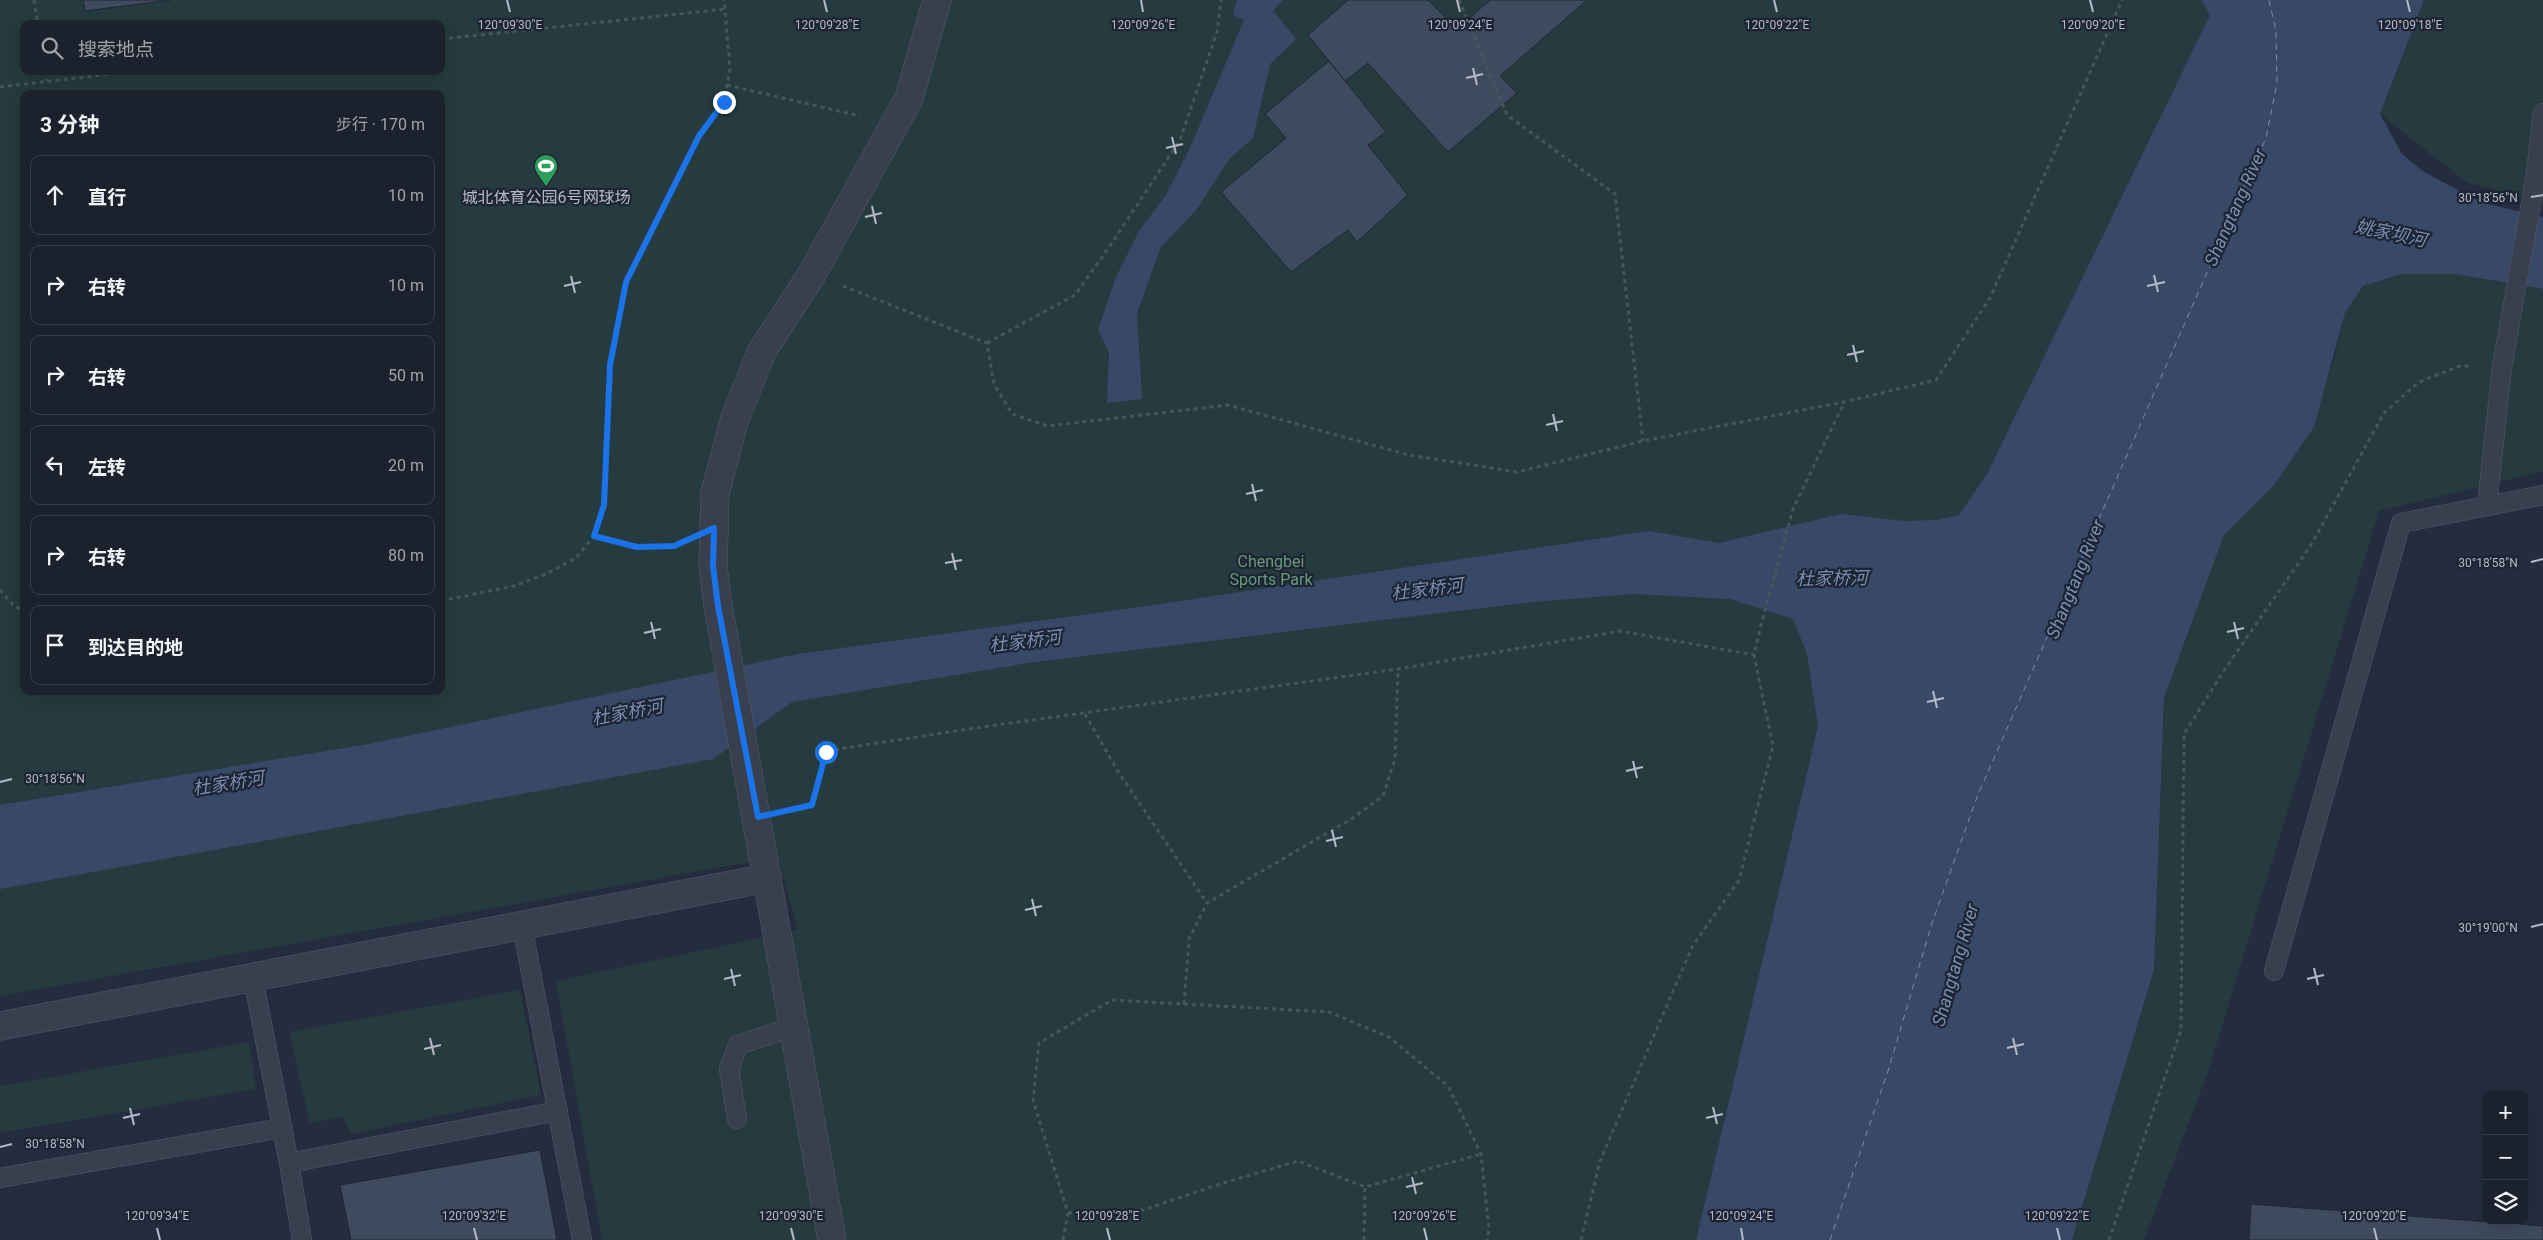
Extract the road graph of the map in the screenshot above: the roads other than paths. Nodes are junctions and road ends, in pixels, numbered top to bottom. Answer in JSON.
{"nodes":[{"id":1,"x":937,"y":0,"type":"edge"},
{"id":2,"x":2543,"y":113,"type":"edge"},
{"id":3,"x":2543,"y":495,"type":"edge"},
{"id":4,"x":2487,"y":505,"type":"junction"},
{"id":5,"x":768,"y":878,"type":"junction"},
{"id":6,"x":522,"y":925,"type":"junction"},
{"id":7,"x":2274,"y":971,"type":"dead end"},
{"id":8,"x":253,"y":978,"type":"junction"},
{"id":9,"x":0,"y":1026,"type":"edge"},
{"id":10,"x":795,"y":1026,"type":"junction"},
{"id":11,"x":558,"y":1111,"type":"junction"},
{"id":12,"x":737,"y":1119,"type":"dead end"},
{"id":13,"x":282,"y":1128,"type":"junction"},
{"id":14,"x":289,"y":1162,"type":"junction"},
{"id":15,"x":0,"y":1178,"type":"edge"},
{"id":16,"x":302,"y":1240,"type":"edge"},
{"id":17,"x":582,"y":1240,"type":"edge"},
{"id":18,"x":832,"y":1240,"type":"edge"}],
"edges":[{"from":1,"to":5,"type":"street"},
{"from":2,"to":4,"type":"lane"},
{"from":3,"to":4,"type":"lane"},
{"from":4,"to":7,"type":"lane"},
{"from":5,"to":6,"type":"street"},
{"from":5,"to":10,"type":"street"},
{"from":6,"to":8,"type":"street"},
{"from":6,"to":11,"type":"lane"},
{"from":8,"to":9,"type":"street"},
{"from":8,"to":13,"type":"lane"},
{"from":10,"to":12,"type":"lane"},
{"from":10,"to":18,"type":"street"},
{"from":11,"to":14,"type":"lane"},
{"from":11,"to":17,"type":"lane"},
{"from":13,"to":14,"type":"lane"},
{"from":13,"to":15,"type":"lane"},
{"from":14,"to":16,"type":"lane"}]}
